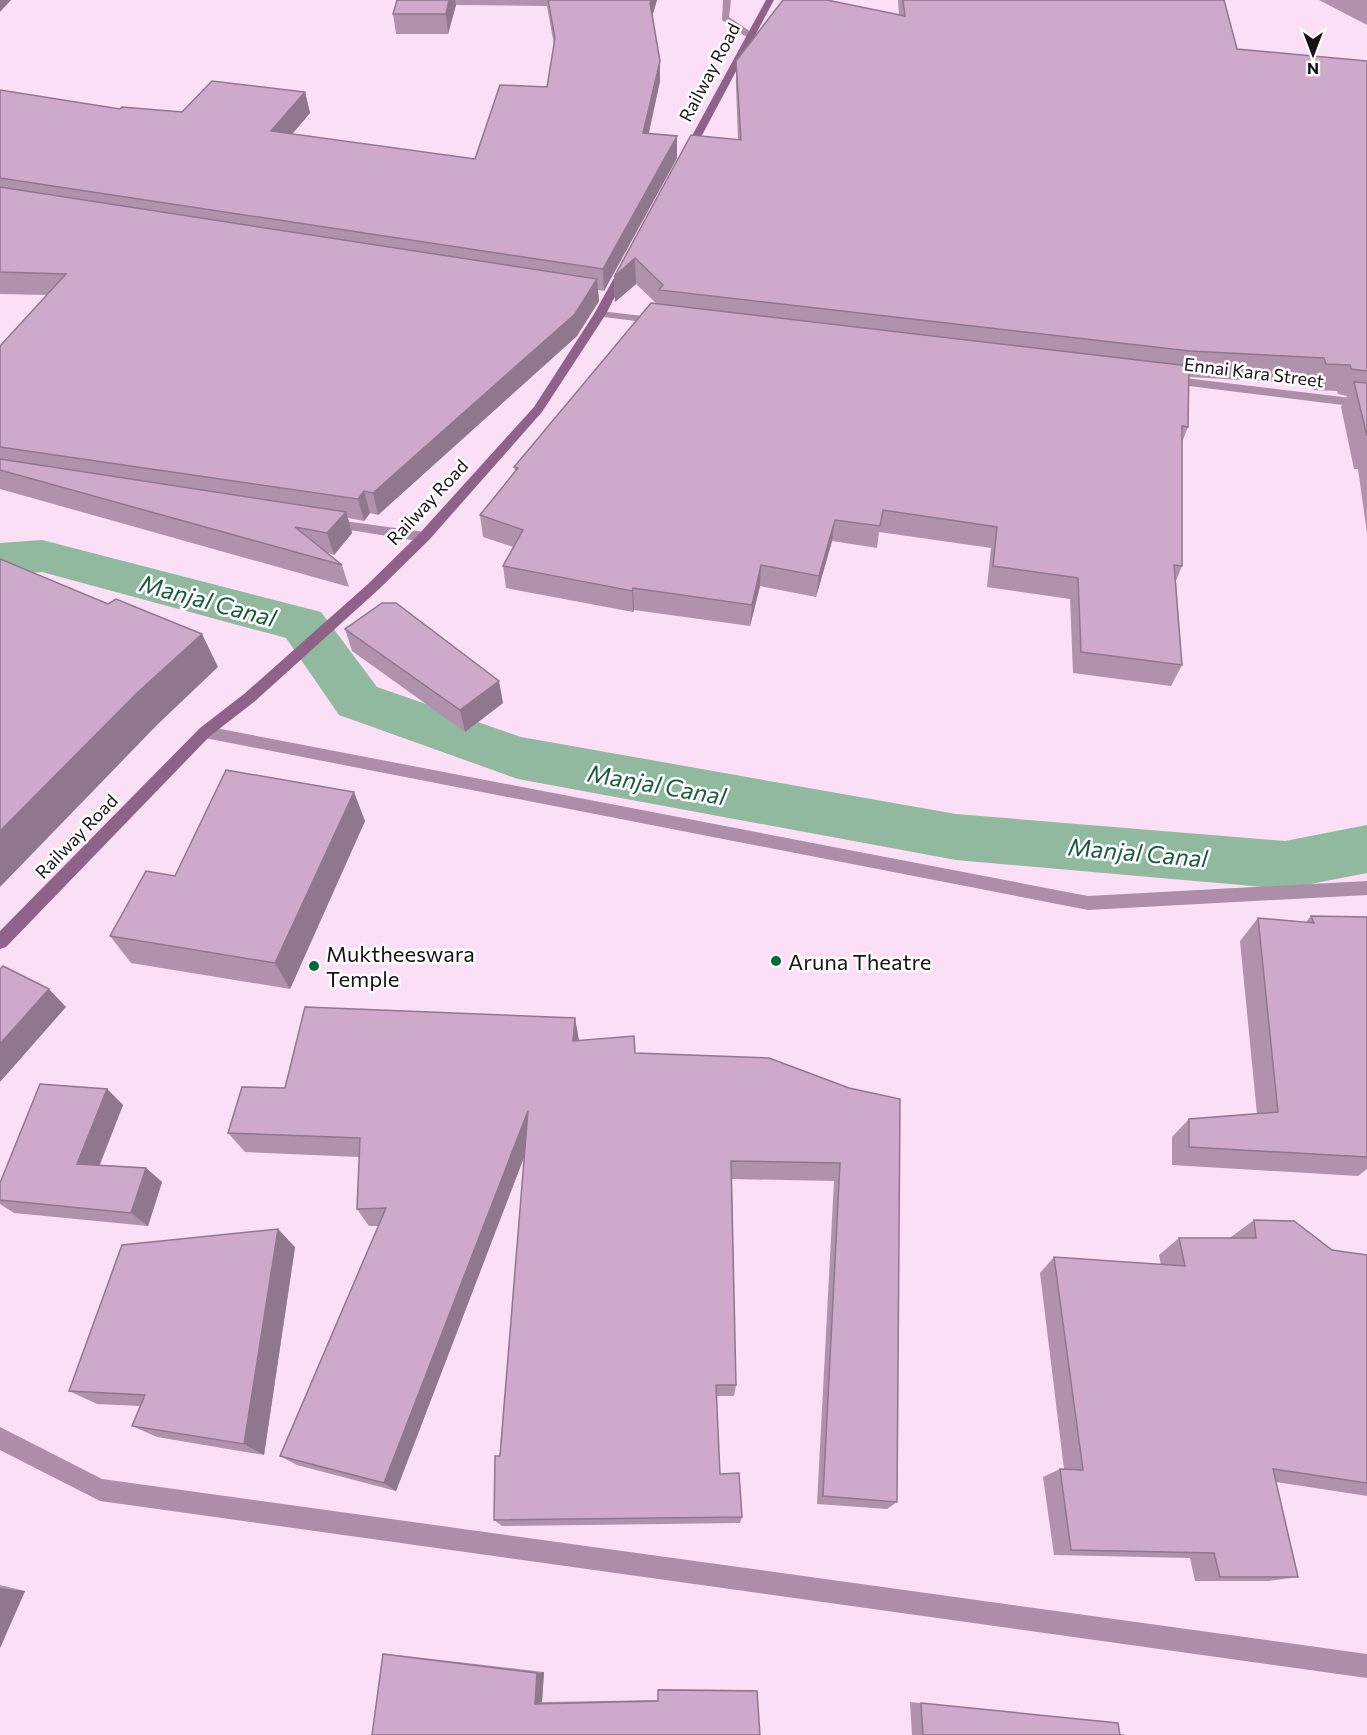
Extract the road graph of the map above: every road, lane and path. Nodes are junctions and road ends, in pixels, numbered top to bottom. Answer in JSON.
{"nodes":[{"id":1,"x":727,"y":0,"type":"edge"},
{"id":2,"x":770,"y":0,"type":"edge"},
{"id":3,"x":751,"y":36,"type":"junction"},
{"id":4,"x":683,"y":161,"type":"edge"},
{"id":5,"x":632,"y":255,"type":"edge"},
{"id":6,"x":600,"y":314,"type":"junction"},
{"id":7,"x":671,"y":322,"type":"edge"},
{"id":8,"x":1155,"y":379,"type":"edge"},
{"id":9,"x":1367,"y":404,"type":"edge"},
{"id":10,"x":318,"y":521,"type":"edge"},
{"id":11,"x":424,"y":537,"type":"junction"},
{"id":12,"x":205,"y":732,"type":"junction"},
{"id":13,"x":1367,"y":888,"type":"edge"},
{"id":14,"x":0,"y":942,"type":"edge"},
{"id":15,"x":0,"y":1438,"type":"edge"},
{"id":16,"x":1367,"y":1665,"type":"edge"}],
"edges":[{"from":1,"to":3,"type":"street"},
{"from":2,"to":3,"type":"main road","name":"Railway Road"},
{"from":3,"to":4,"type":"main road","name":"Railway Road"},
{"from":5,"to":6,"type":"main road","name":"Railway Road"},
{"from":6,"to":7,"type":"street"},
{"from":6,"to":11,"type":"main road","name":"Railway Road"},
{"from":8,"to":9,"type":"street","name":"Ennai Kara Street"},
{"from":10,"to":11,"type":"street"},
{"from":11,"to":12,"type":"main road","name":"Railway Road"},
{"from":12,"to":13,"type":"street"},
{"from":12,"to":14,"type":"main road","name":"Railway Road"},
{"from":15,"to":16,"type":"street"}]}
